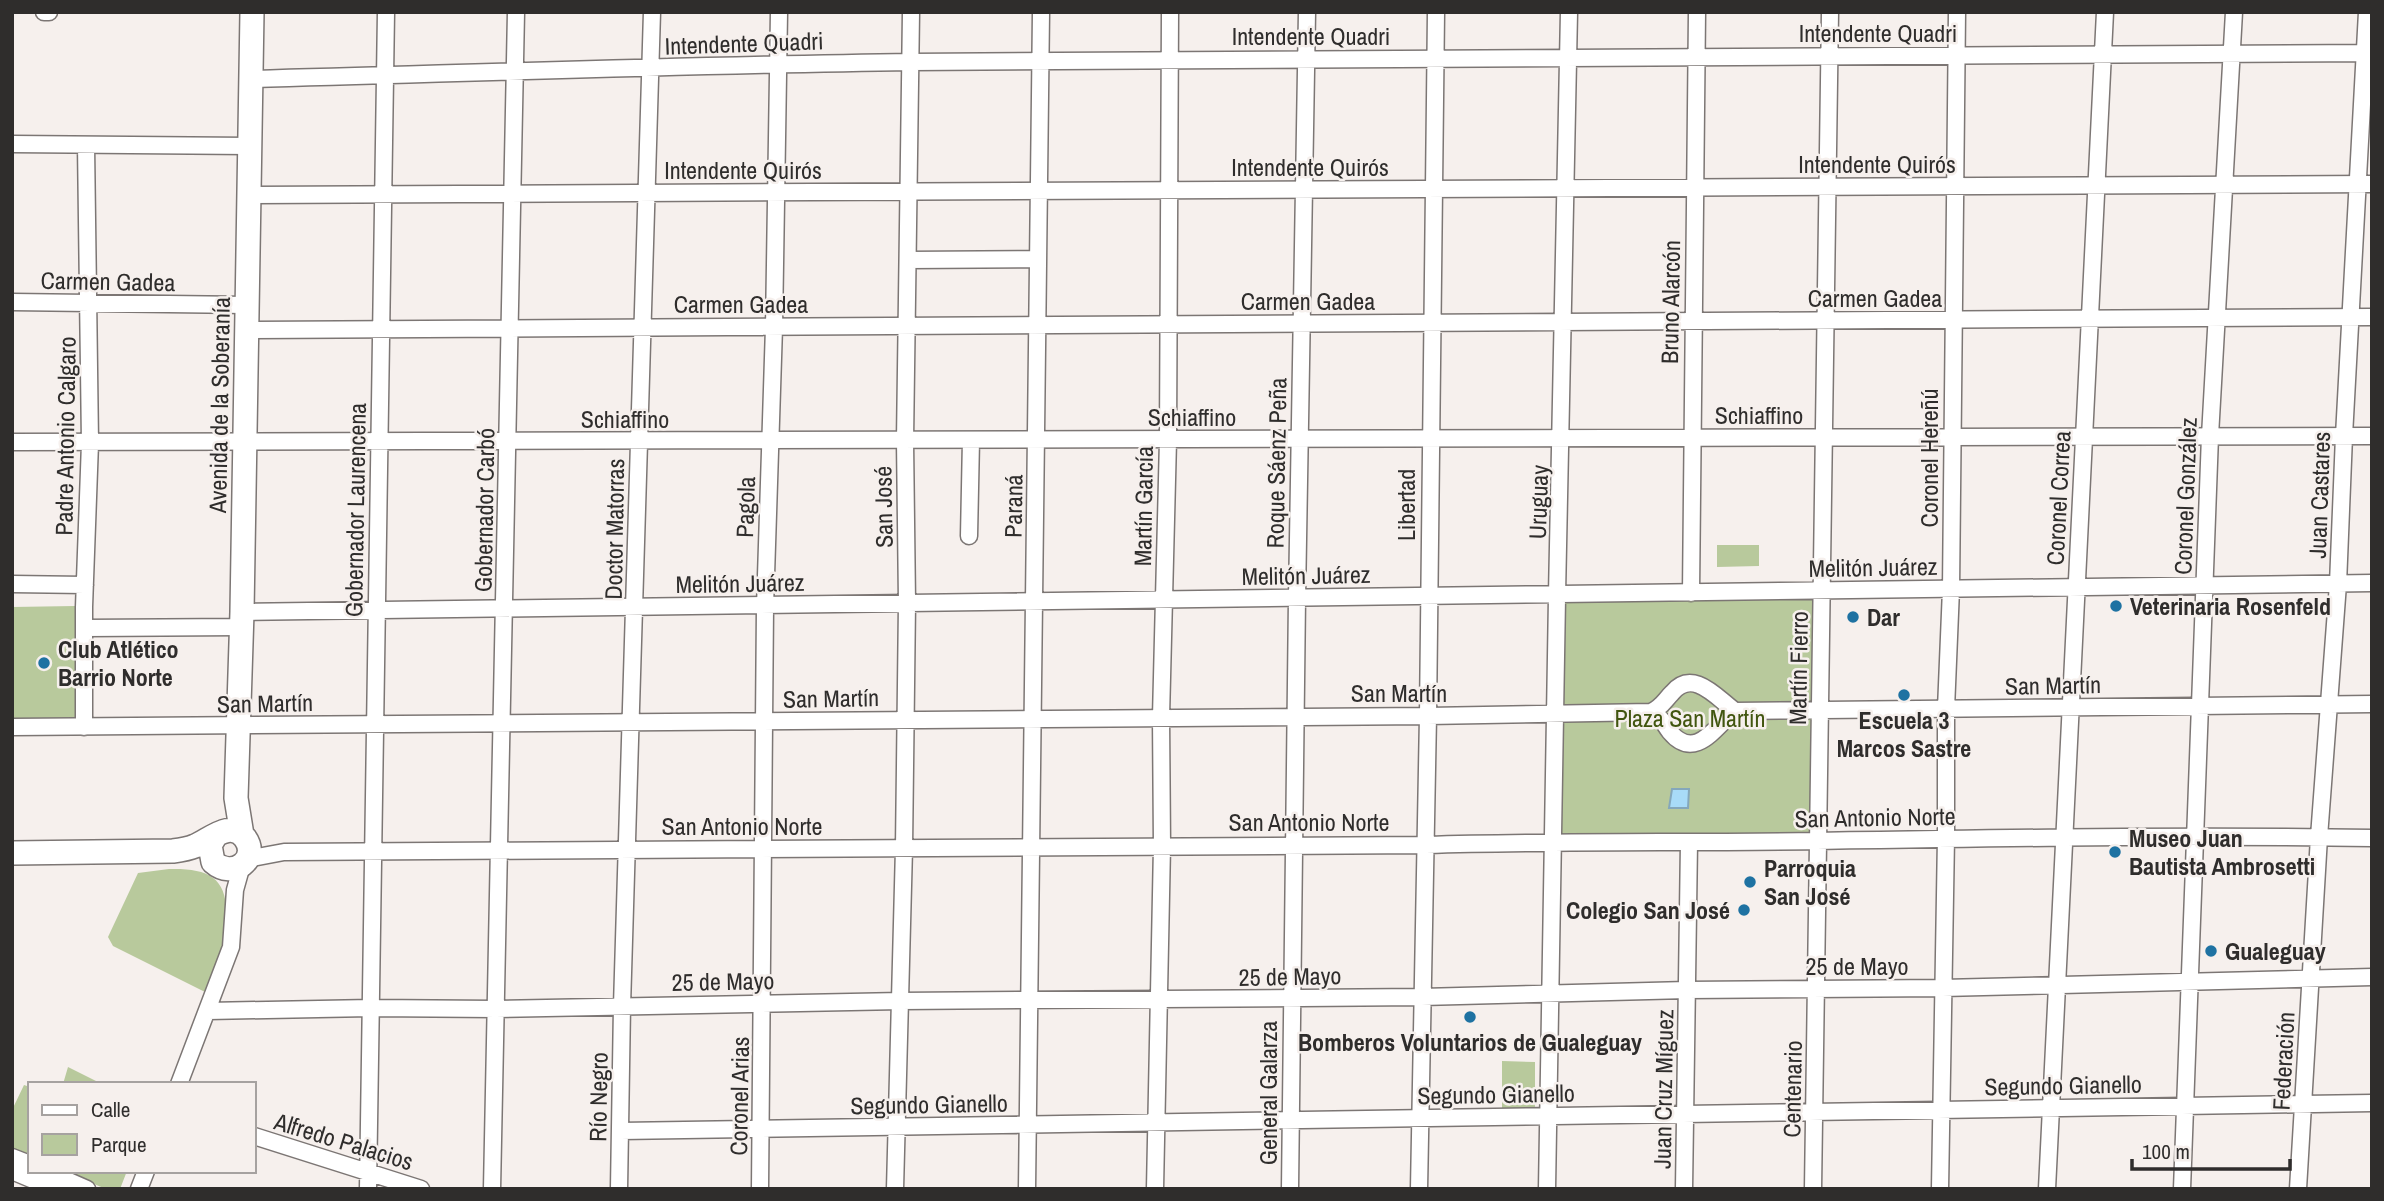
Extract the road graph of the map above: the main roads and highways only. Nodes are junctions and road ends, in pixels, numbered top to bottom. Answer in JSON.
{"nodes":[{"id":1,"x":252,"y":12,"type":"edge"},
{"id":2,"x":226,"y":834,"type":"junction"},
{"id":3,"x":173,"y":851,"type":"junction"},
{"id":4,"x":12,"y":853,"type":"edge"},
{"id":5,"x":216,"y":864,"type":"junction"}],
"edges":[{"from":1,"to":2,"type":"highway","name":"Avenida de la Soberanía"},
{"from":2,"to":3,"type":"highway"},
{"from":2,"to":5,"type":"highway"},
{"from":2,"to":5,"type":"highway"},
{"from":3,"to":4,"type":"highway"},
{"from":3,"to":5,"type":"highway"}]}
